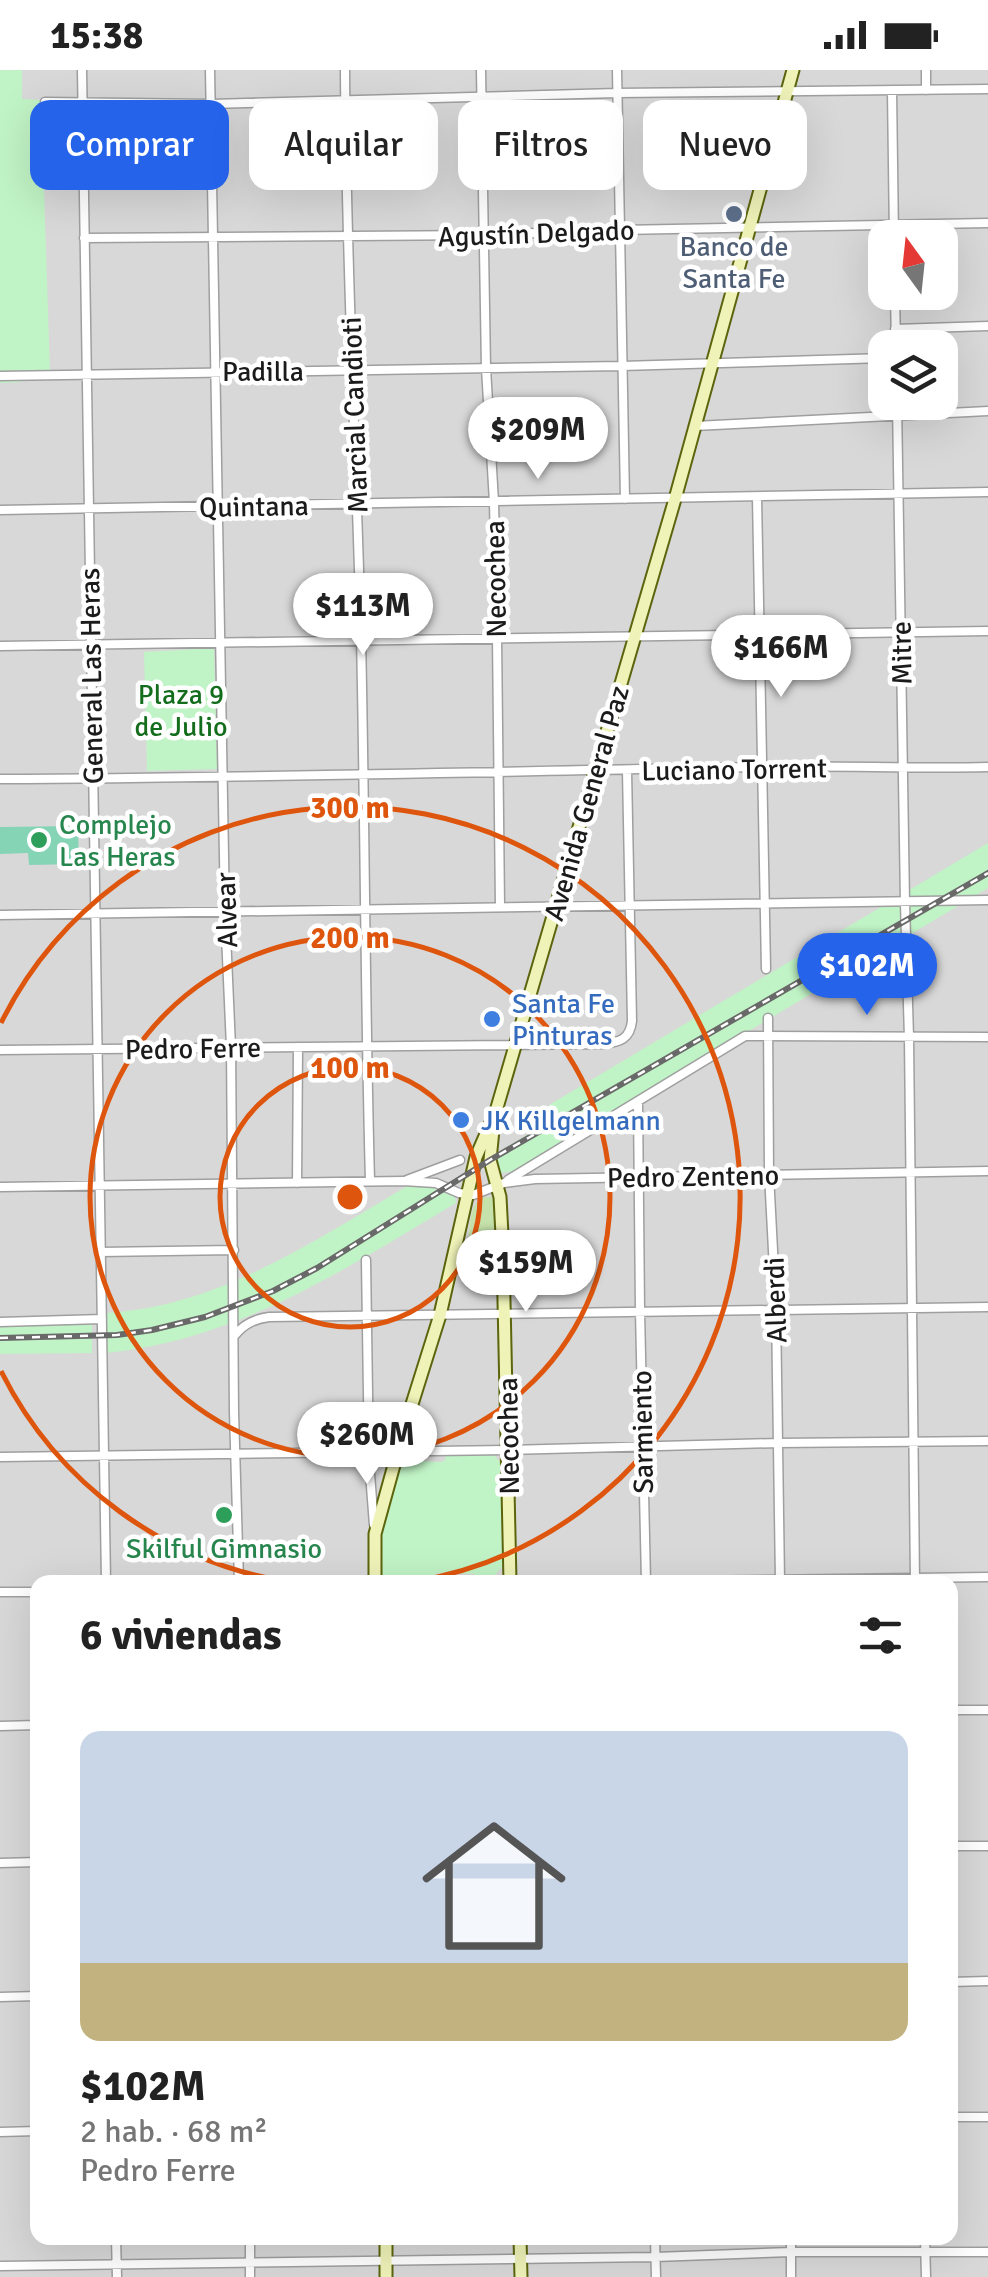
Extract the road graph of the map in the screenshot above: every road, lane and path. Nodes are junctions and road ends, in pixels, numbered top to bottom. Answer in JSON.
{"nodes":[{"id":1,"x":82,"y":70,"type":"edge"},
{"id":2,"x":210,"y":70,"type":"edge"},
{"id":3,"x":345,"y":70,"type":"edge"},
{"id":4,"x":481,"y":70,"type":"edge"},
{"id":5,"x":617,"y":70,"type":"edge"},
{"id":6,"x":793,"y":70,"type":"edge"},
{"id":7,"x":926,"y":70,"type":"edge"},
{"id":8,"x":988,"y":88,"type":"edge"},
{"id":9,"x":926,"y":90,"type":"junction"},
{"id":10,"x":787,"y":91,"type":"junction"},
{"id":11,"x":892,"y":91,"type":"junction"},
{"id":12,"x":617,"y":93,"type":"junction"},
{"id":13,"x":482,"y":98,"type":"junction"},
{"id":14,"x":345,"y":99,"type":"junction"},
{"id":15,"x":82,"y":100,"type":"edge"},
{"id":16,"x":211,"y":100,"type":"edge"},
{"id":17,"x":229,"y":103,"type":"edge"},
{"id":18,"x":83,"y":190,"type":"edge"},
{"id":19,"x":212,"y":190,"type":"edge"},
{"id":20,"x":894,"y":220,"type":"edge"},
{"id":21,"x":958,"y":224,"type":"edge"},
{"id":22,"x":988,"y":224,"type":"edge"},
{"id":23,"x":868,"y":226,"type":"edge"},
{"id":24,"x":748,"y":228,"type":"junction"},
{"id":25,"x":620,"y":230,"type":"junction"},
{"id":26,"x":484,"y":235,"type":"junction"},
{"id":27,"x":213,"y":237,"type":"junction"},
{"id":28,"x":349,"y":237,"type":"junction"},
{"id":29,"x":84,"y":238,"type":"junction"},
{"id":30,"x":895,"y":310,"type":"edge"},
{"id":31,"x":988,"y":326,"type":"edge"},
{"id":32,"x":896,"y":329,"type":"joint"},
{"id":33,"x":868,"y":358,"type":"edge"},
{"id":34,"x":714,"y":362,"type":"junction"},
{"id":35,"x":622,"y":366,"type":"junction"},
{"id":36,"x":486,"y":368,"type":"junction"},
{"id":37,"x":352,"y":371,"type":"junction"},
{"id":38,"x":216,"y":372,"type":"junction"},
{"id":39,"x":86,"y":374,"type":"junction"},
{"id":40,"x":0,"y":376,"type":"edge"},
{"id":41,"x":988,"y":411,"type":"edge"},
{"id":42,"x":958,"y":413,"type":"edge"},
{"id":43,"x":868,"y":417,"type":"edge"},
{"id":44,"x":897,"y":420,"type":"edge"},
{"id":45,"x":696,"y":426,"type":"junction"},
{"id":46,"x":988,"y":492,"type":"edge"},
{"id":47,"x":898,"y":494,"type":"junction"},
{"id":48,"x":757,"y":496,"type":"junction"},
{"id":49,"x":676,"y":498,"type":"junction"},
{"id":50,"x":625,"y":499,"type":"junction"},
{"id":51,"x":494,"y":502,"type":"junction"},
{"id":52,"x":358,"y":504,"type":"junction"},
{"id":53,"x":218,"y":506,"type":"junction"},
{"id":54,"x":89,"y":508,"type":"junction"},
{"id":55,"x":0,"y":510,"type":"edge"},
{"id":56,"x":988,"y":631,"type":"edge"},
{"id":57,"x":900,"y":632,"type":"junction"},
{"id":58,"x":761,"y":633,"type":"junction"},
{"id":59,"x":634,"y":636,"type":"junction"},
{"id":60,"x":497,"y":637,"type":"junction"},
{"id":61,"x":361,"y":639,"type":"junction"},
{"id":62,"x":222,"y":642,"type":"junction"},
{"id":63,"x":91,"y":644,"type":"junction"},
{"id":64,"x":0,"y":646,"type":"edge"},
{"id":65,"x":763,"y":766,"type":"junction"},
{"id":66,"x":988,"y":767,"type":"edge"},
{"id":67,"x":902,"y":769,"type":"junction"},
{"id":68,"x":627,"y":770,"type":"junction"},
{"id":69,"x":596,"y":771,"type":"junction"},
{"id":70,"x":499,"y":773,"type":"junction"},
{"id":71,"x":364,"y":775,"type":"junction"},
{"id":72,"x":223,"y":777,"type":"junction"},
{"id":73,"x":0,"y":778,"type":"edge"},
{"id":74,"x":93,"y":778,"type":"junction"},
{"id":75,"x":988,"y":900,"type":"edge"},
{"id":76,"x":905,"y":903,"type":"junction"},
{"id":77,"x":766,"y":904,"type":"junction"},
{"id":78,"x":556,"y":906,"type":"junction"},
{"id":79,"x":632,"y":906,"type":"junction"},
{"id":80,"x":500,"y":908,"type":"junction"},
{"id":81,"x":364,"y":910,"type":"junction"},
{"id":82,"x":225,"y":912,"type":"junction"},
{"id":83,"x":95,"y":914,"type":"junction"},
{"id":84,"x":0,"y":916,"type":"edge"},
{"id":85,"x":766,"y":969,"type":"dead end"},
{"id":86,"x":768,"y":1018,"type":"dead end"},
{"id":87,"x":768,"y":1036,"type":"junction"},
{"id":88,"x":988,"y":1037,"type":"edge"},
{"id":89,"x":909,"y":1038,"type":"junction"},
{"id":90,"x":516,"y":1044,"type":"junction"},
{"id":91,"x":366,"y":1046,"type":"junction"},
{"id":92,"x":231,"y":1048,"type":"junction"},
{"id":93,"x":298,"y":1048,"type":"junction"},
{"id":94,"x":0,"y":1050,"type":"edge"},
{"id":95,"x":97,"y":1050,"type":"junction"},
{"id":96,"x":638,"y":1102,"type":"junction"},
{"id":97,"x":496,"y":1111,"type":"junction"},
{"id":98,"x":460,"y":1160,"type":"dead end"},
{"id":99,"x":988,"y":1171,"type":"edge"},
{"id":100,"x":909,"y":1172,"type":"junction"},
{"id":101,"x":770,"y":1174,"type":"junction"},
{"id":102,"x":638,"y":1178,"type":"junction"},
{"id":103,"x":370,"y":1181,"type":"junction"},
{"id":104,"x":403,"y":1181,"type":"junction"},
{"id":105,"x":297,"y":1182,"type":"junction"},
{"id":106,"x":232,"y":1183,"type":"junction"},
{"id":107,"x":500,"y":1184,"type":"junction"},
{"id":108,"x":100,"y":1186,"type":"junction"},
{"id":109,"x":0,"y":1187,"type":"edge"},
{"id":110,"x":469,"y":1196,"type":"junction"},
{"id":111,"x":234,"y":1250,"type":"junction"},
{"id":112,"x":100,"y":1252,"type":"junction"},
{"id":113,"x":366,"y":1260,"type":"dead end"},
{"id":114,"x":988,"y":1307,"type":"edge"},
{"id":115,"x":776,"y":1308,"type":"junction"},
{"id":116,"x":910,"y":1309,"type":"junction"},
{"id":117,"x":640,"y":1311,"type":"junction"},
{"id":118,"x":506,"y":1313,"type":"junction"},
{"id":119,"x":440,"y":1315,"type":"junction"},
{"id":120,"x":366,"y":1316,"type":"junction"},
{"id":121,"x":102,"y":1319,"type":"junction"},
{"id":122,"x":0,"y":1322,"type":"edge"},
{"id":123,"x":234,"y":1334,"type":"junction"},
{"id":124,"x":988,"y":1441,"type":"edge"},
{"id":125,"x":913,"y":1442,"type":"junction"},
{"id":126,"x":778,"y":1443,"type":"junction"},
{"id":127,"x":642,"y":1446,"type":"junction"},
{"id":128,"x":398,"y":1450,"type":"junction"},
{"id":129,"x":507,"y":1450,"type":"junction"},
{"id":130,"x":369,"y":1451,"type":"junction"},
{"id":131,"x":236,"y":1453,"type":"junction"},
{"id":132,"x":104,"y":1455,"type":"junction"},
{"id":133,"x":0,"y":1456,"type":"edge"},
{"id":134,"x":375,"y":1534,"type":"junction"},
{"id":135,"x":106,"y":1575,"type":"edge"},
{"id":136,"x":239,"y":1575,"type":"edge"},
{"id":137,"x":375,"y":1575,"type":"edge"},
{"id":138,"x":510,"y":1575,"type":"edge"},
{"id":139,"x":646,"y":1575,"type":"edge"},
{"id":140,"x":780,"y":1575,"type":"edge"},
{"id":141,"x":914,"y":1575,"type":"edge"},
{"id":142,"x":988,"y":1577,"type":"edge"},
{"id":143,"x":958,"y":1578,"type":"edge"},
{"id":144,"x":0,"y":1592,"type":"edge"},
{"id":145,"x":30,"y":1592,"type":"edge"},
{"id":146,"x":958,"y":1710,"type":"edge"},
{"id":147,"x":988,"y":1710,"type":"edge"},
{"id":148,"x":30,"y":1725,"type":"edge"},
{"id":149,"x":0,"y":1726,"type":"edge"},
{"id":150,"x":958,"y":1846,"type":"edge"},
{"id":151,"x":988,"y":1846,"type":"edge"},
{"id":152,"x":30,"y":1862,"type":"edge"},
{"id":153,"x":0,"y":1863,"type":"edge"},
{"id":154,"x":988,"y":1981,"type":"edge"},
{"id":155,"x":958,"y":1982,"type":"edge"},
{"id":156,"x":30,"y":1996,"type":"edge"},
{"id":157,"x":0,"y":1997,"type":"edge"},
{"id":158,"x":958,"y":2117,"type":"edge"},
{"id":159,"x":988,"y":2117,"type":"edge"},
{"id":160,"x":30,"y":2131,"type":"edge"},
{"id":161,"x":0,"y":2132,"type":"edge"},
{"id":162,"x":116,"y":2245,"type":"edge"},
{"id":163,"x":250,"y":2245,"type":"edge"},
{"id":164,"x":386,"y":2245,"type":"edge"},
{"id":165,"x":520,"y":2245,"type":"edge"},
{"id":166,"x":655,"y":2245,"type":"edge"},
{"id":167,"x":790,"y":2245,"type":"edge"},
{"id":168,"x":925,"y":2245,"type":"edge"},
{"id":169,"x":791,"y":2252,"type":"junction"},
{"id":170,"x":988,"y":2252,"type":"edge"},
{"id":171,"x":926,"y":2253,"type":"junction"},
{"id":172,"x":655,"y":2257,"type":"junction"},
{"id":173,"x":520,"y":2258,"type":"junction"},
{"id":174,"x":386,"y":2260,"type":"junction"},
{"id":175,"x":250,"y":2263,"type":"junction"},
{"id":176,"x":116,"y":2265,"type":"junction"},
{"id":177,"x":0,"y":2266,"type":"edge"},
{"id":178,"x":117,"y":2277,"type":"edge"},
{"id":179,"x":250,"y":2277,"type":"edge"},
{"id":180,"x":386,"y":2277,"type":"edge"},
{"id":181,"x":521,"y":2277,"type":"edge"},
{"id":182,"x":656,"y":2277,"type":"edge"},
{"id":183,"x":792,"y":2277,"type":"edge"},
{"id":184,"x":926,"y":2277,"type":"edge"}],
"edges":[{"from":1,"to":15,"type":"street","name":"General Las Heras"},
{"from":2,"to":16,"type":"street","name":"Alvear"},
{"from":3,"to":14,"type":"street","name":"Marcial Candioti"},
{"from":4,"to":13,"type":"street","name":"Necochea"},
{"from":5,"to":12,"type":"street"},
{"from":6,"to":10,"type":"main road","name":"Avenida General Paz"},
{"from":7,"to":9,"type":"street"},
{"from":8,"to":9,"type":"street"},
{"from":9,"to":11,"type":"street"},
{"from":10,"to":11,"type":"street"},
{"from":10,"to":12,"type":"street"},
{"from":10,"to":24,"type":"main road","name":"Avenida General Paz"},
{"from":11,"to":20,"type":"street"},
{"from":12,"to":13,"type":"street"},
{"from":12,"to":25,"type":"street"},
{"from":13,"to":14,"type":"street"},
{"from":13,"to":26,"type":"street","name":"Necochea"},
{"from":14,"to":17,"type":"street"},
{"from":14,"to":28,"type":"street","name":"Marcial Candioti"},
{"from":18,"to":29,"type":"street","name":"General Las Heras"},
{"from":19,"to":27,"type":"street","name":"Alvear"},
{"from":21,"to":22,"type":"street","name":"Agustín Delgado"},
{"from":23,"to":24,"type":"street","name":"Agustín Delgado"},
{"from":24,"to":25,"type":"street","name":"Agustín Delgado"},
{"from":24,"to":34,"type":"main road","name":"Avenida General Paz"},
{"from":25,"to":26,"type":"street","name":"Agustín Delgado"},
{"from":25,"to":35,"type":"street"},
{"from":26,"to":28,"type":"street","name":"Agustín Delgado"},
{"from":26,"to":36,"type":"street","name":"Necochea"},
{"from":27,"to":28,"type":"street","name":"Agustín Delgado"},
{"from":27,"to":29,"type":"street","name":"Agustín Delgado"},
{"from":27,"to":38,"type":"street","name":"Alvear"},
{"from":28,"to":37,"type":"street","name":"Marcial Candioti"},
{"from":29,"to":39,"type":"street","name":"General Las Heras"},
{"from":30,"to":32,"type":"street"},
{"from":31,"to":32,"type":"street"},
{"from":33,"to":34,"type":"street","name":"Padilla"},
{"from":34,"to":35,"type":"street","name":"Padilla"},
{"from":34,"to":45,"type":"main road","name":"Avenida General Paz"},
{"from":35,"to":36,"type":"street","name":"Padilla"},
{"from":35,"to":50,"type":"street"},
{"from":36,"to":37,"type":"street","name":"Padilla"},
{"from":36,"to":51,"type":"street","name":"Necochea"},
{"from":37,"to":38,"type":"street","name":"Padilla"},
{"from":37,"to":52,"type":"street","name":"Marcial Candioti"},
{"from":38,"to":39,"type":"street","name":"Padilla"},
{"from":38,"to":53,"type":"street","name":"Alvear"},
{"from":39,"to":40,"type":"street","name":"Padilla"},
{"from":39,"to":54,"type":"street","name":"General Las Heras"},
{"from":41,"to":42,"type":"street"},
{"from":43,"to":45,"type":"street"},
{"from":44,"to":47,"type":"street","name":"Mitre"},
{"from":45,"to":49,"type":"main road","name":"Avenida General Paz"},
{"from":46,"to":47,"type":"street","name":"Quintana"},
{"from":47,"to":48,"type":"street","name":"Quintana"},
{"from":47,"to":57,"type":"street","name":"Mitre"},
{"from":48,"to":49,"type":"street","name":"Quintana"},
{"from":48,"to":58,"type":"street"},
{"from":49,"to":50,"type":"street","name":"Quintana"},
{"from":49,"to":59,"type":"main road","name":"Avenida General Paz"},
{"from":50,"to":51,"type":"street","name":"Quintana"},
{"from":51,"to":52,"type":"street","name":"Quintana"},
{"from":51,"to":60,"type":"street","name":"Necochea"},
{"from":52,"to":53,"type":"street","name":"Quintana"},
{"from":52,"to":61,"type":"street","name":"Marcial Candioti"},
{"from":53,"to":54,"type":"street","name":"Quintana"},
{"from":53,"to":62,"type":"street","name":"Alvear"},
{"from":54,"to":55,"type":"street","name":"Quintana"},
{"from":54,"to":63,"type":"street","name":"General Las Heras"},
{"from":56,"to":57,"type":"street"},
{"from":57,"to":58,"type":"street"},
{"from":57,"to":67,"type":"street","name":"Mitre"},
{"from":58,"to":59,"type":"street"},
{"from":58,"to":65,"type":"street"},
{"from":59,"to":60,"type":"street"},
{"from":59,"to":69,"type":"main road","name":"Avenida General Paz"},
{"from":60,"to":61,"type":"street"},
{"from":60,"to":70,"type":"street","name":"Necochea"},
{"from":61,"to":62,"type":"street"},
{"from":61,"to":71,"type":"street","name":"Marcial Candioti"},
{"from":62,"to":63,"type":"street"},
{"from":62,"to":72,"type":"street","name":"Alvear"},
{"from":63,"to":64,"type":"street"},
{"from":63,"to":74,"type":"street","name":"General Las Heras"},
{"from":65,"to":67,"type":"street","name":"Luciano Torrent"},
{"from":65,"to":68,"type":"street","name":"Luciano Torrent"},
{"from":65,"to":77,"type":"street"},
{"from":66,"to":67,"type":"street","name":"Luciano Torrent"},
{"from":67,"to":76,"type":"street","name":"Mitre"},
{"from":68,"to":69,"type":"street","name":"Luciano Torrent"},
{"from":68,"to":79,"type":"street"},
{"from":69,"to":70,"type":"street","name":"Luciano Torrent"},
{"from":69,"to":78,"type":"main road","name":"Avenida General Paz"},
{"from":70,"to":71,"type":"street","name":"Luciano Torrent"},
{"from":70,"to":80,"type":"street","name":"Necochea"},
{"from":71,"to":72,"type":"street","name":"Luciano Torrent"},
{"from":71,"to":81,"type":"street","name":"Marcial Candioti"},
{"from":72,"to":74,"type":"street","name":"Luciano Torrent"},
{"from":72,"to":82,"type":"street","name":"Alvear"},
{"from":73,"to":74,"type":"street","name":"Luciano Torrent"},
{"from":74,"to":83,"type":"street","name":"General Las Heras"},
{"from":75,"to":76,"type":"street"},
{"from":76,"to":77,"type":"street"},
{"from":76,"to":89,"type":"street","name":"Mitre"},
{"from":77,"to":79,"type":"street"},
{"from":77,"to":85,"type":"street"},
{"from":78,"to":79,"type":"street"},
{"from":78,"to":80,"type":"street"},
{"from":78,"to":90,"type":"main road","name":"Avenida General Paz"},
{"from":79,"to":90,"type":"street","name":"Pedro Ferre"},
{"from":80,"to":81,"type":"street"},
{"from":81,"to":82,"type":"street"},
{"from":81,"to":91,"type":"street","name":"Marcial Candioti"},
{"from":82,"to":83,"type":"street"},
{"from":82,"to":92,"type":"street","name":"Alvear"},
{"from":83,"to":84,"type":"street"},
{"from":83,"to":95,"type":"street","name":"General Las Heras"},
{"from":86,"to":87,"type":"street","name":"Alberdi"},
{"from":87,"to":89,"type":"street"},
{"from":87,"to":96,"type":"street"},
{"from":87,"to":101,"type":"street","name":"Alberdi"},
{"from":88,"to":89,"type":"street"},
{"from":89,"to":100,"type":"street","name":"Mitre"},
{"from":90,"to":91,"type":"street","name":"Pedro Ferre"},
{"from":90,"to":97,"type":"main road","name":"Avenida General Paz"},
{"from":91,"to":93,"type":"street","name":"Pedro Ferre"},
{"from":91,"to":103,"type":"street","name":"Marcial Candioti"},
{"from":92,"to":93,"type":"street","name":"Pedro Ferre"},
{"from":92,"to":95,"type":"street","name":"Pedro Ferre"},
{"from":92,"to":106,"type":"street","name":"Alvear"},
{"from":93,"to":105,"type":"street"},
{"from":94,"to":95,"type":"street","name":"Pedro Ferre"},
{"from":95,"to":108,"type":"street","name":"General Las Heras"},
{"from":96,"to":102,"type":"street","name":"Sarmiento"},
{"from":96,"to":107,"type":"street"},
{"from":97,"to":107,"type":"main road","name":"Necochea"},
{"from":97,"to":110,"type":"main road","name":"Avenida General Paz"},
{"from":98,"to":104,"type":"street"},
{"from":99,"to":100,"type":"street","name":"Pedro Zenteno"},
{"from":100,"to":101,"type":"street","name":"Pedro Zenteno"},
{"from":100,"to":116,"type":"street","name":"Mitre"},
{"from":101,"to":102,"type":"street","name":"Pedro Zenteno"},
{"from":101,"to":115,"type":"street","name":"Alberdi"},
{"from":102,"to":107,"type":"street","name":"Pedro Zenteno"},
{"from":102,"to":117,"type":"street","name":"Sarmiento"},
{"from":103,"to":104,"type":"street"},
{"from":103,"to":105,"type":"street"},
{"from":104,"to":110,"type":"street"},
{"from":105,"to":106,"type":"street"},
{"from":106,"to":108,"type":"street"},
{"from":106,"to":111,"type":"street","name":"Alvear"},
{"from":107,"to":110,"type":"street","name":"Pedro Zenteno"},
{"from":107,"to":118,"type":"main road","name":"Necochea"},
{"from":108,"to":109,"type":"street"},
{"from":108,"to":112,"type":"street","name":"General Las Heras"},
{"from":110,"to":119,"type":"main road","name":"Avenida General Paz"},
{"from":111,"to":112,"type":"street"},
{"from":111,"to":123,"type":"street","name":"Alvear"},
{"from":112,"to":121,"type":"street","name":"General Las Heras"},
{"from":113,"to":120,"type":"street"},
{"from":114,"to":116,"type":"street"},
{"from":115,"to":116,"type":"street"},
{"from":115,"to":117,"type":"street"},
{"from":115,"to":126,"type":"street","name":"Alberdi"},
{"from":116,"to":125,"type":"street","name":"Mitre"},
{"from":117,"to":118,"type":"street"},
{"from":117,"to":127,"type":"street","name":"Sarmiento"},
{"from":118,"to":119,"type":"street"},
{"from":118,"to":129,"type":"main road","name":"Necochea"},
{"from":119,"to":120,"type":"street"},
{"from":119,"to":128,"type":"main road","name":"Avenida General Paz"},
{"from":120,"to":123,"type":"street"},
{"from":120,"to":130,"type":"street"},
{"from":121,"to":122,"type":"street"},
{"from":121,"to":132,"type":"street","name":"General Las Heras"},
{"from":123,"to":131,"type":"street","name":"Alvear"},
{"from":124,"to":125,"type":"street"},
{"from":125,"to":126,"type":"street"},
{"from":125,"to":141,"type":"street","name":"Mitre"},
{"from":126,"to":127,"type":"street"},
{"from":126,"to":140,"type":"street","name":"Alberdi"},
{"from":127,"to":129,"type":"street"},
{"from":127,"to":139,"type":"street","name":"Sarmiento"},
{"from":128,"to":129,"type":"street"},
{"from":128,"to":130,"type":"street"},
{"from":128,"to":134,"type":"main road","name":"Avenida General Paz"},
{"from":129,"to":138,"type":"main road","name":"Necochea"},
{"from":130,"to":131,"type":"street"},
{"from":130,"to":134,"type":"street"},
{"from":131,"to":132,"type":"street"},
{"from":131,"to":136,"type":"street","name":"Alvear"},
{"from":132,"to":133,"type":"street"},
{"from":132,"to":135,"type":"street","name":"General Las Heras"},
{"from":134,"to":137,"type":"main road"},
{"from":142,"to":143,"type":"street"},
{"from":144,"to":145,"type":"street"},
{"from":146,"to":147,"type":"street"},
{"from":148,"to":149,"type":"street"},
{"from":150,"to":151,"type":"street"},
{"from":152,"to":153,"type":"street"},
{"from":154,"to":155,"type":"street"},
{"from":156,"to":157,"type":"street"},
{"from":158,"to":159,"type":"street"},
{"from":160,"to":161,"type":"street"},
{"from":162,"to":176,"type":"street"},
{"from":163,"to":175,"type":"street"},
{"from":164,"to":174,"type":"main road"},
{"from":165,"to":173,"type":"main road"},
{"from":166,"to":172,"type":"street"},
{"from":167,"to":169,"type":"street"},
{"from":168,"to":171,"type":"street"},
{"from":169,"to":171,"type":"street"},
{"from":169,"to":172,"type":"street"},
{"from":169,"to":183,"type":"street"},
{"from":170,"to":171,"type":"street"},
{"from":171,"to":184,"type":"street"},
{"from":172,"to":173,"type":"street"},
{"from":172,"to":182,"type":"street"},
{"from":173,"to":174,"type":"street"},
{"from":173,"to":181,"type":"main road"},
{"from":174,"to":175,"type":"street"},
{"from":174,"to":180,"type":"main road"},
{"from":175,"to":176,"type":"street"},
{"from":175,"to":179,"type":"street"},
{"from":176,"to":177,"type":"street"},
{"from":176,"to":178,"type":"street"}]}
